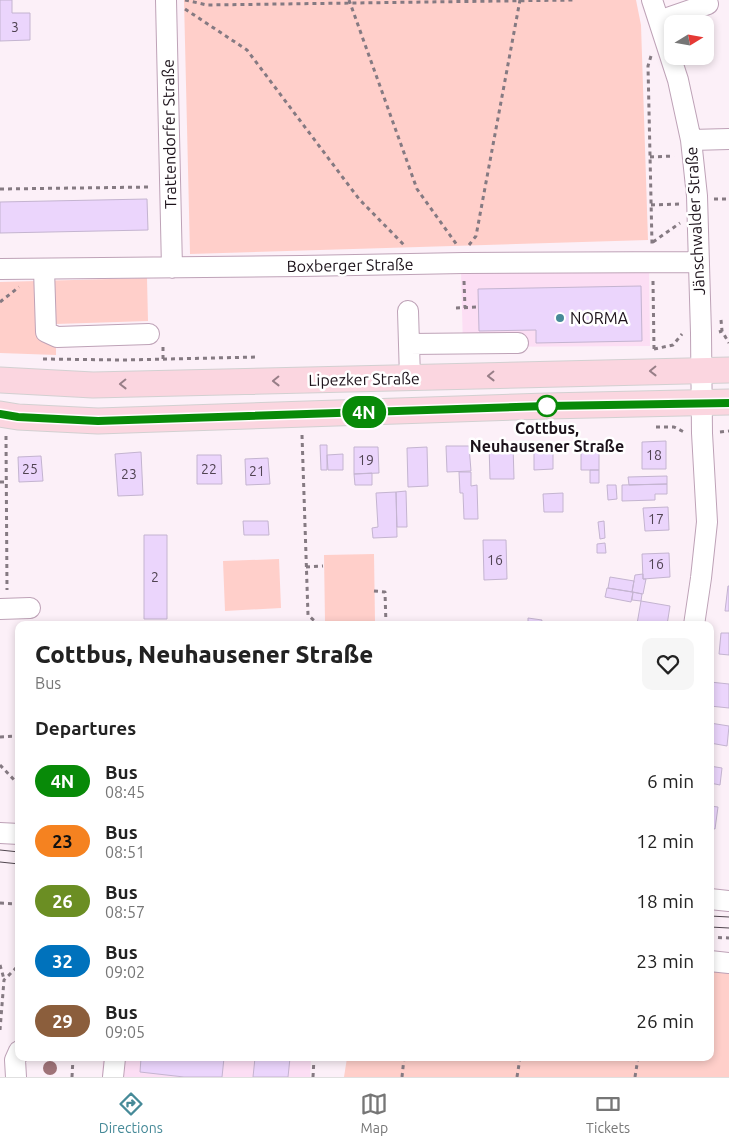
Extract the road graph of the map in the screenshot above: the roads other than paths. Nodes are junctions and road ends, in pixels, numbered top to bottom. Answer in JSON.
{"nodes":[{"id":1,"x":652,"y":0,"type":"edge"},
{"id":2,"x":706,"y":0,"type":"edge"},
{"id":3,"x":174,"y":3,"type":"edge"},
{"id":4,"x":659,"y":22,"type":"junction"},
{"id":5,"x":729,"y":139,"type":"edge"},
{"id":6,"x":692,"y":147,"type":"junction"},
{"id":7,"x":699,"y":262,"type":"junction"},
{"id":8,"x":172,"y":268,"type":"junction"},
{"id":9,"x":0,"y":269,"type":"edge"},
{"id":10,"x":44,"y":269,"type":"junction"},
{"id":11,"x":408,"y":310,"type":"dead end"},
{"id":12,"x":156,"y":339,"type":"road end"},
{"id":13,"x":518,"y":343,"type":"dead end"},
{"id":14,"x":409,"y":344,"type":"junction"},
{"id":15,"x":729,"y":370,"type":"edge"},
{"id":16,"x":410,"y":378,"type":"junction"},
{"id":17,"x":0,"y":380,"type":"edge"},
{"id":18,"x":702,"y":387,"type":"junction"},
{"id":19,"x":729,"y":402,"type":"edge"},
{"id":20,"x":3,"y":425,"type":"edge"},
{"id":21,"x":4,"y":604,"type":"edge"},
{"id":22,"x":30,"y":608,"type":"dead end"},
{"id":23,"x":695,"y":621,"type":"edge"},
{"id":24,"x":0,"y":833,"type":"edge"},
{"id":25,"x":15,"y":834,"type":"edge"},
{"id":26,"x":714,"y":899,"type":"edge"},
{"id":27,"x":729,"y":901,"type":"edge"},
{"id":28,"x":714,"y":961,"type":"edge"},
{"id":29,"x":729,"y":963,"type":"edge"},
{"id":30,"x":15,"y":1061,"type":"edge"},
{"id":31,"x":115,"y":1061,"type":"edge"},
{"id":32,"x":16,"y":1077,"type":"edge"},
{"id":33,"x":113,"y":1077,"type":"edge"}],
"edges":[{"from":1,"to":4,"type":"street","name":"Jänschwalder Straße"},
{"from":2,"to":4,"type":"street"},
{"from":3,"to":8,"type":"street","name":"Trattendorfer Straße"},
{"from":4,"to":6,"type":"street","name":"Jänschwalder Straße"},
{"from":5,"to":6,"type":"street"},
{"from":6,"to":7,"type":"street","name":"Jänschwalder Straße"},
{"from":7,"to":8,"type":"street","name":"Boxberger Straße"},
{"from":7,"to":18,"type":"street","name":"Jänschwalder Straße"},
{"from":8,"to":10,"type":"street","name":"Boxberger Straße"},
{"from":9,"to":10,"type":"street","name":"Boxberger Straße"},
{"from":10,"to":12,"type":"street"},
{"from":11,"to":14,"type":"street"},
{"from":13,"to":14,"type":"street"},
{"from":14,"to":16,"type":"street"},
{"from":15,"to":18,"type":"main road","name":"Lipezker Straße"},
{"from":16,"to":17,"type":"main road","name":"Lipezker Straße","one_way":true},
{"from":18,"to":16,"type":"main road","name":"Lipezker Straße","one_way":true},
{"from":18,"to":19,"type":"main road","name":"Lipezker Straße"},
{"from":18,"to":20,"type":"main road","name":"Lipezker Straße"},
{"from":18,"to":23,"type":"street","name":"Jänschwalder Straße"},
{"from":21,"to":22,"type":"street"},
{"from":24,"to":25,"type":"street"},
{"from":26,"to":27,"type":"street"},
{"from":28,"to":29,"type":"street"},
{"from":30,"to":32,"type":"street"},
{"from":31,"to":33,"type":"street"}]}
